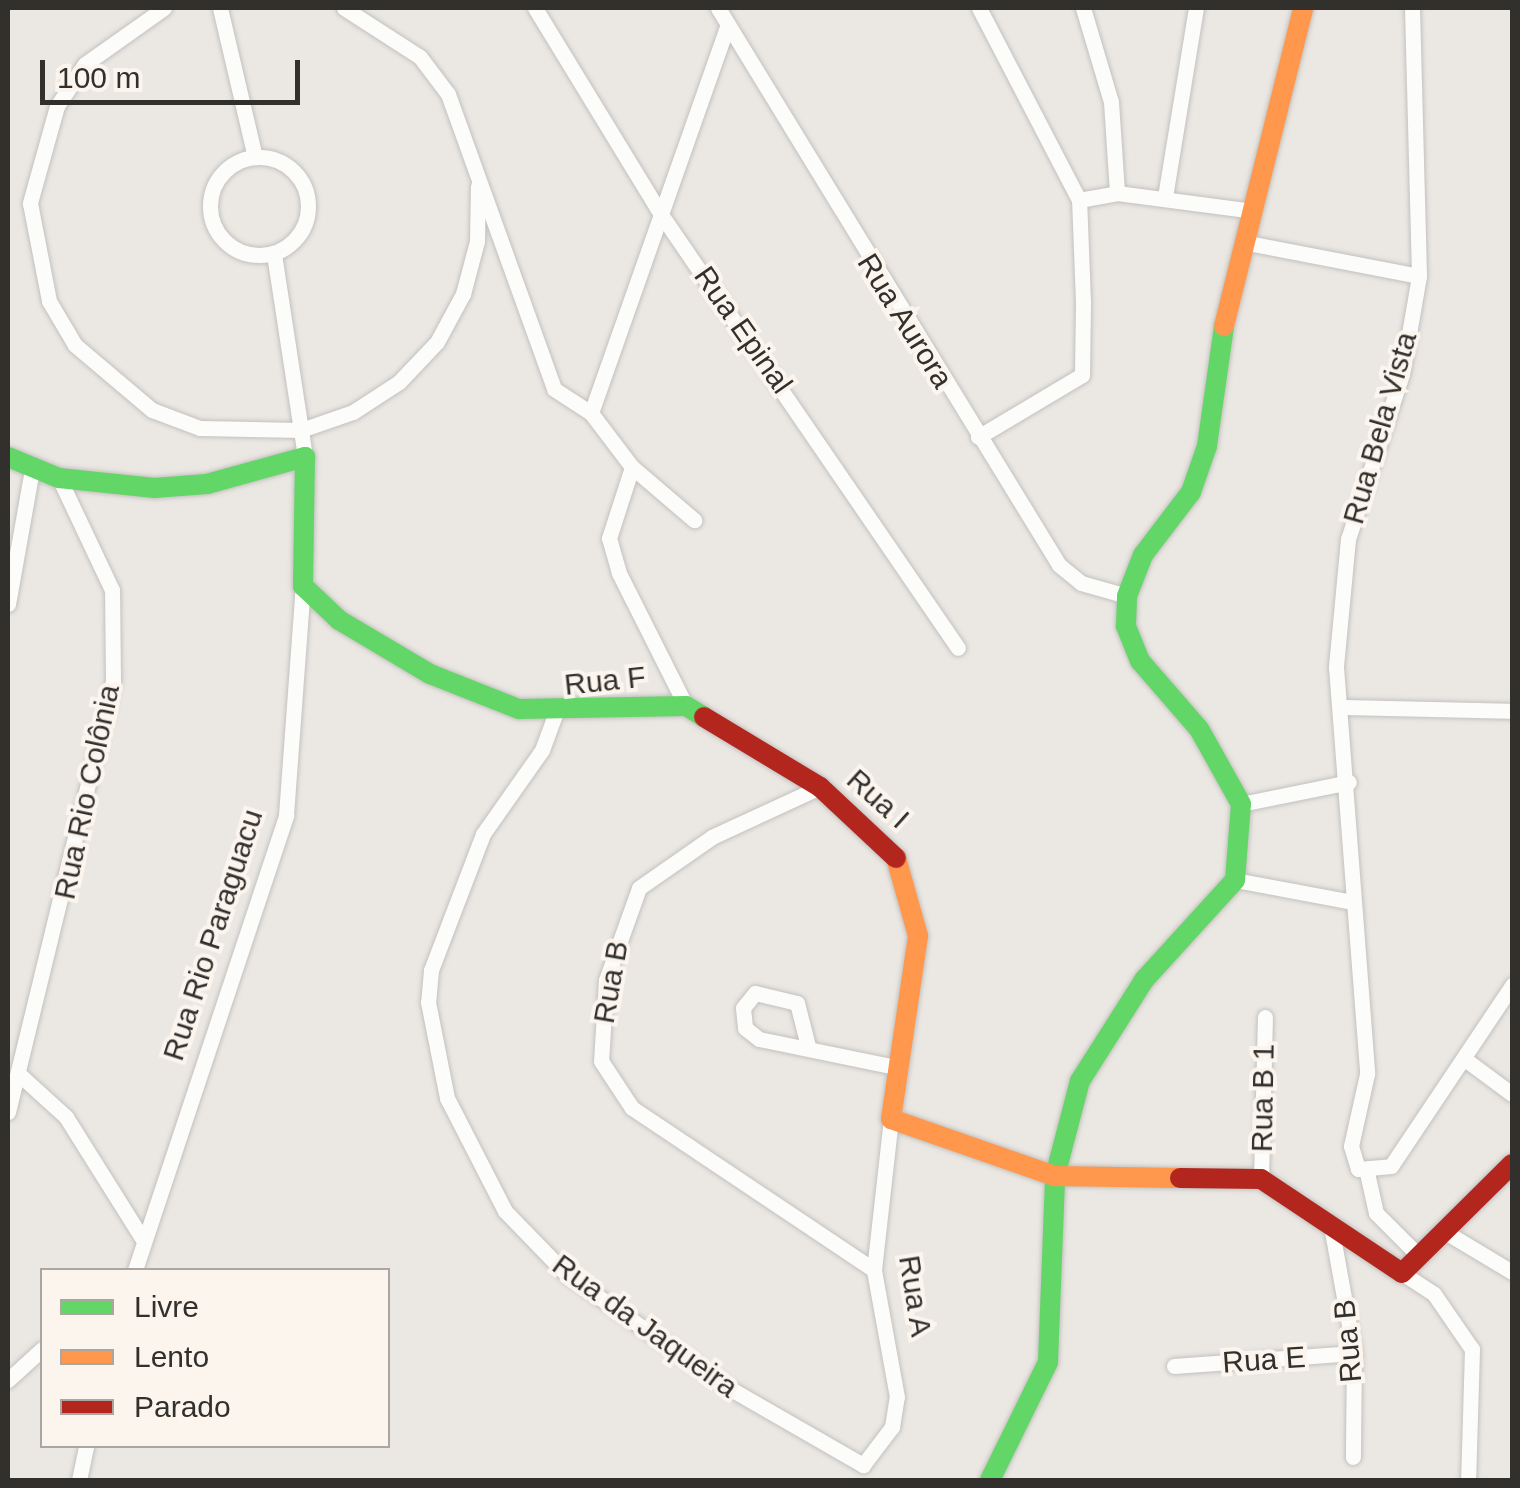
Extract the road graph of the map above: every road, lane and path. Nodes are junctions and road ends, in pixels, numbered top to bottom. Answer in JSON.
{"nodes":[{"id":1,"x":164,"y":8,"type":"edge"},
{"id":2,"x":220,"y":8,"type":"edge"},
{"id":3,"x":344,"y":8,"type":"edge"},
{"id":4,"x":534,"y":8,"type":"edge"},
{"id":5,"x":718,"y":8,"type":"edge"},
{"id":6,"x":980,"y":8,"type":"edge"},
{"id":7,"x":1083,"y":8,"type":"edge"},
{"id":8,"x":1196,"y":8,"type":"edge"},
{"id":9,"x":1304,"y":8,"type":"edge"},
{"id":10,"x":1412,"y":8,"type":"edge"},
{"id":11,"x":728,"y":24,"type":"junction"},
{"id":12,"x":255,"y":158,"type":"junction"},
{"id":13,"x":478,"y":186,"type":"junction"},
{"id":14,"x":1117,"y":193,"type":"junction"},
{"id":15,"x":1165,"y":197,"type":"junction"},
{"id":16,"x":1079,"y":200,"type":"junction"},
{"id":17,"x":1253,"y":211,"type":"junction"},
{"id":18,"x":660,"y":213,"type":"junction"},
{"id":19,"x":1242,"y":242,"type":"junction"},
{"id":20,"x":274,"y":254,"type":"junction"},
{"id":21,"x":1418,"y":276,"type":"junction"},
{"id":22,"x":590,"y":413,"type":"junction"},
{"id":23,"x":301,"y":430,"type":"junction"},
{"id":24,"x":978,"y":436,"type":"junction"},
{"id":25,"x":305,"y":457,"type":"junction"},
{"id":26,"x":8,"y":458,"type":"edge"},
{"id":27,"x":632,"y":467,"type":"junction"},
{"id":28,"x":32,"y":468,"type":"junction"},
{"id":29,"x":58,"y":478,"type":"junction"},
{"id":30,"x":694,"y":520,"type":"dead end"},
{"id":31,"x":303,"y":586,"type":"junction"},
{"id":32,"x":1127,"y":596,"type":"junction"},
{"id":33,"x":8,"y":604,"type":"edge"},
{"id":34,"x":958,"y":648,"type":"dead end"},
{"id":35,"x":686,"y":706,"type":"junction"},
{"id":36,"x":1340,"y":707,"type":"junction"},
{"id":37,"x":1512,"y":711,"type":"edge"},
{"id":38,"x":556,"y":712,"type":"junction"},
{"id":39,"x":1349,"y":782,"type":"junction"},
{"id":40,"x":820,"y":787,"type":"junction"},
{"id":41,"x":1241,"y":804,"type":"junction"},
{"id":42,"x":1235,"y":880,"type":"junction"},
{"id":43,"x":1352,"y":902,"type":"junction"},
{"id":44,"x":431,"y":970,"type":"joint"},
{"id":45,"x":1512,"y":985,"type":"edge"},
{"id":46,"x":1265,"y":1017,"type":"dead end"},
{"id":47,"x":808,"y":1046,"type":"junction"},
{"id":48,"x":1466,"y":1060,"type":"junction"},
{"id":49,"x":896,"y":1067,"type":"junction"},
{"id":50,"x":21,"y":1076,"type":"junction"},
{"id":51,"x":1512,"y":1094,"type":"edge"},
{"id":52,"x":8,"y":1112,"type":"edge"},
{"id":53,"x":891,"y":1119,"type":"junction"},
{"id":54,"x":1512,"y":1164,"type":"edge"},
{"id":55,"x":1367,"y":1173,"type":"junction"},
{"id":56,"x":1055,"y":1176,"type":"junction"},
{"id":57,"x":1260,"y":1179,"type":"junction"},
{"id":58,"x":1331,"y":1226,"type":"junction"},
{"id":59,"x":1447,"y":1232,"type":"junction"},
{"id":60,"x":142,"y":1238,"type":"junction"},
{"id":61,"x":1420,"y":1257,"type":"junction"},
{"id":62,"x":135,"y":1268,"type":"edge"},
{"id":63,"x":874,"y":1270,"type":"junction"},
{"id":64,"x":1512,"y":1272,"type":"edge"},
{"id":65,"x":1402,"y":1273,"type":"junction"},
{"id":66,"x":40,"y":1351,"type":"edge"},
{"id":67,"x":1354,"y":1353,"type":"junction"},
{"id":68,"x":1174,"y":1366,"type":"dead end"},
{"id":69,"x":8,"y":1380,"type":"edge"},
{"id":70,"x":86,"y":1448,"type":"edge"},
{"id":71,"x":1353,"y":1457,"type":"dead end"},
{"id":72,"x":864,"y":1473,"type":"edge"},
{"id":73,"x":78,"y":1480,"type":"edge"},
{"id":74,"x":990,"y":1480,"type":"edge"},
{"id":75,"x":1468,"y":1480,"type":"edge"}],
"edges":[{"from":1,"to":23,"type":"street"},
{"from":2,"to":12,"type":"street"},
{"from":3,"to":13,"type":"street"},
{"from":4,"to":18,"type":"street","name":"Rua Epinal"},
{"from":5,"to":11,"type":"street","name":"Rua Aurora"},
{"from":6,"to":16,"type":"street"},
{"from":7,"to":14,"type":"street"},
{"from":8,"to":15,"type":"street"},
{"from":9,"to":17,"type":"street"},
{"from":10,"to":21,"type":"street","name":"Rua Bela Vista"},
{"from":11,"to":18,"type":"street"},
{"from":11,"to":24,"type":"street","name":"Rua Aurora"},
{"from":12,"to":20,"type":"street"},
{"from":12,"to":20,"type":"street"},
{"from":13,"to":22,"type":"street"},
{"from":13,"to":23,"type":"street"},
{"from":14,"to":15,"type":"street"},
{"from":14,"to":16,"type":"street"},
{"from":15,"to":17,"type":"street"},
{"from":16,"to":24,"type":"street"},
{"from":17,"to":19,"type":"street"},
{"from":18,"to":22,"type":"street"},
{"from":18,"to":34,"type":"street","name":"Rua Epinal"},
{"from":19,"to":21,"type":"street"},
{"from":19,"to":32,"type":"street"},
{"from":20,"to":23,"type":"street","name":"Rua Rio Paraguacu"},
{"from":21,"to":36,"type":"street","name":"Rua Bela Vista"},
{"from":22,"to":27,"type":"street"},
{"from":23,"to":25,"type":"street","name":"Rua Rio Paraguacu"},
{"from":24,"to":32,"type":"street","name":"Rua Aurora"},
{"from":25,"to":29,"type":"street"},
{"from":25,"to":31,"type":"street","name":"Rua Rio Paraguacu"},
{"from":26,"to":28,"type":"street"},
{"from":27,"to":30,"type":"street"},
{"from":27,"to":35,"type":"street","name":"Rua F"},
{"from":28,"to":29,"type":"street"},
{"from":28,"to":33,"type":"street"},
{"from":29,"to":50,"type":"street","name":"Rua Rio Colônia"},
{"from":31,"to":38,"type":"street"},
{"from":31,"to":60,"type":"street","name":"Rua Rio Paraguacu"},
{"from":32,"to":41,"type":"street"},
{"from":35,"to":38,"type":"street","name":"Rua F"},
{"from":35,"to":40,"type":"street","name":"Rua I"},
{"from":36,"to":37,"type":"street"},
{"from":36,"to":39,"type":"street","name":"Rua Bela Vista"},
{"from":38,"to":44,"type":"street","name":"Rua F"},
{"from":39,"to":41,"type":"street"},
{"from":39,"to":43,"type":"street","name":"Rua Bela Vista"},
{"from":40,"to":49,"type":"street","name":"Rua I"},
{"from":40,"to":63,"type":"street","name":"Rua B"},
{"from":41,"to":42,"type":"street"},
{"from":42,"to":43,"type":"street"},
{"from":42,"to":56,"type":"street"},
{"from":43,"to":55,"type":"street","name":"Rua Bela Vista"},
{"from":44,"to":72,"type":"street","name":"Rua da Jaqueira"},
{"from":45,"to":48,"type":"street"},
{"from":46,"to":57,"type":"street","name":"Rua B 1"},
{"from":47,"to":47,"type":"street"},
{"from":47,"to":49,"type":"street"},
{"from":48,"to":51,"type":"street"},
{"from":48,"to":55,"type":"street"},
{"from":49,"to":53,"type":"street","name":"Rua A"},
{"from":50,"to":52,"type":"street","name":"Rua Rio Colônia"},
{"from":50,"to":60,"type":"street"},
{"from":53,"to":56,"type":"street"},
{"from":53,"to":63,"type":"street","name":"Rua A"},
{"from":54,"to":59,"type":"street"},
{"from":55,"to":61,"type":"street"},
{"from":56,"to":57,"type":"street"},
{"from":56,"to":74,"type":"street"},
{"from":57,"to":58,"type":"street"},
{"from":58,"to":65,"type":"street"},
{"from":58,"to":67,"type":"street","name":"Rua B"},
{"from":59,"to":61,"type":"street"},
{"from":59,"to":64,"type":"street"},
{"from":60,"to":62,"type":"street","name":"Rua Rio Paraguacu"},
{"from":61,"to":65,"type":"street"},
{"from":63,"to":72,"type":"street","name":"Rua A"},
{"from":65,"to":75,"type":"street"},
{"from":66,"to":69,"type":"street"},
{"from":67,"to":68,"type":"street","name":"Rua E"},
{"from":67,"to":71,"type":"street","name":"Rua B"},
{"from":70,"to":73,"type":"street"}]}
